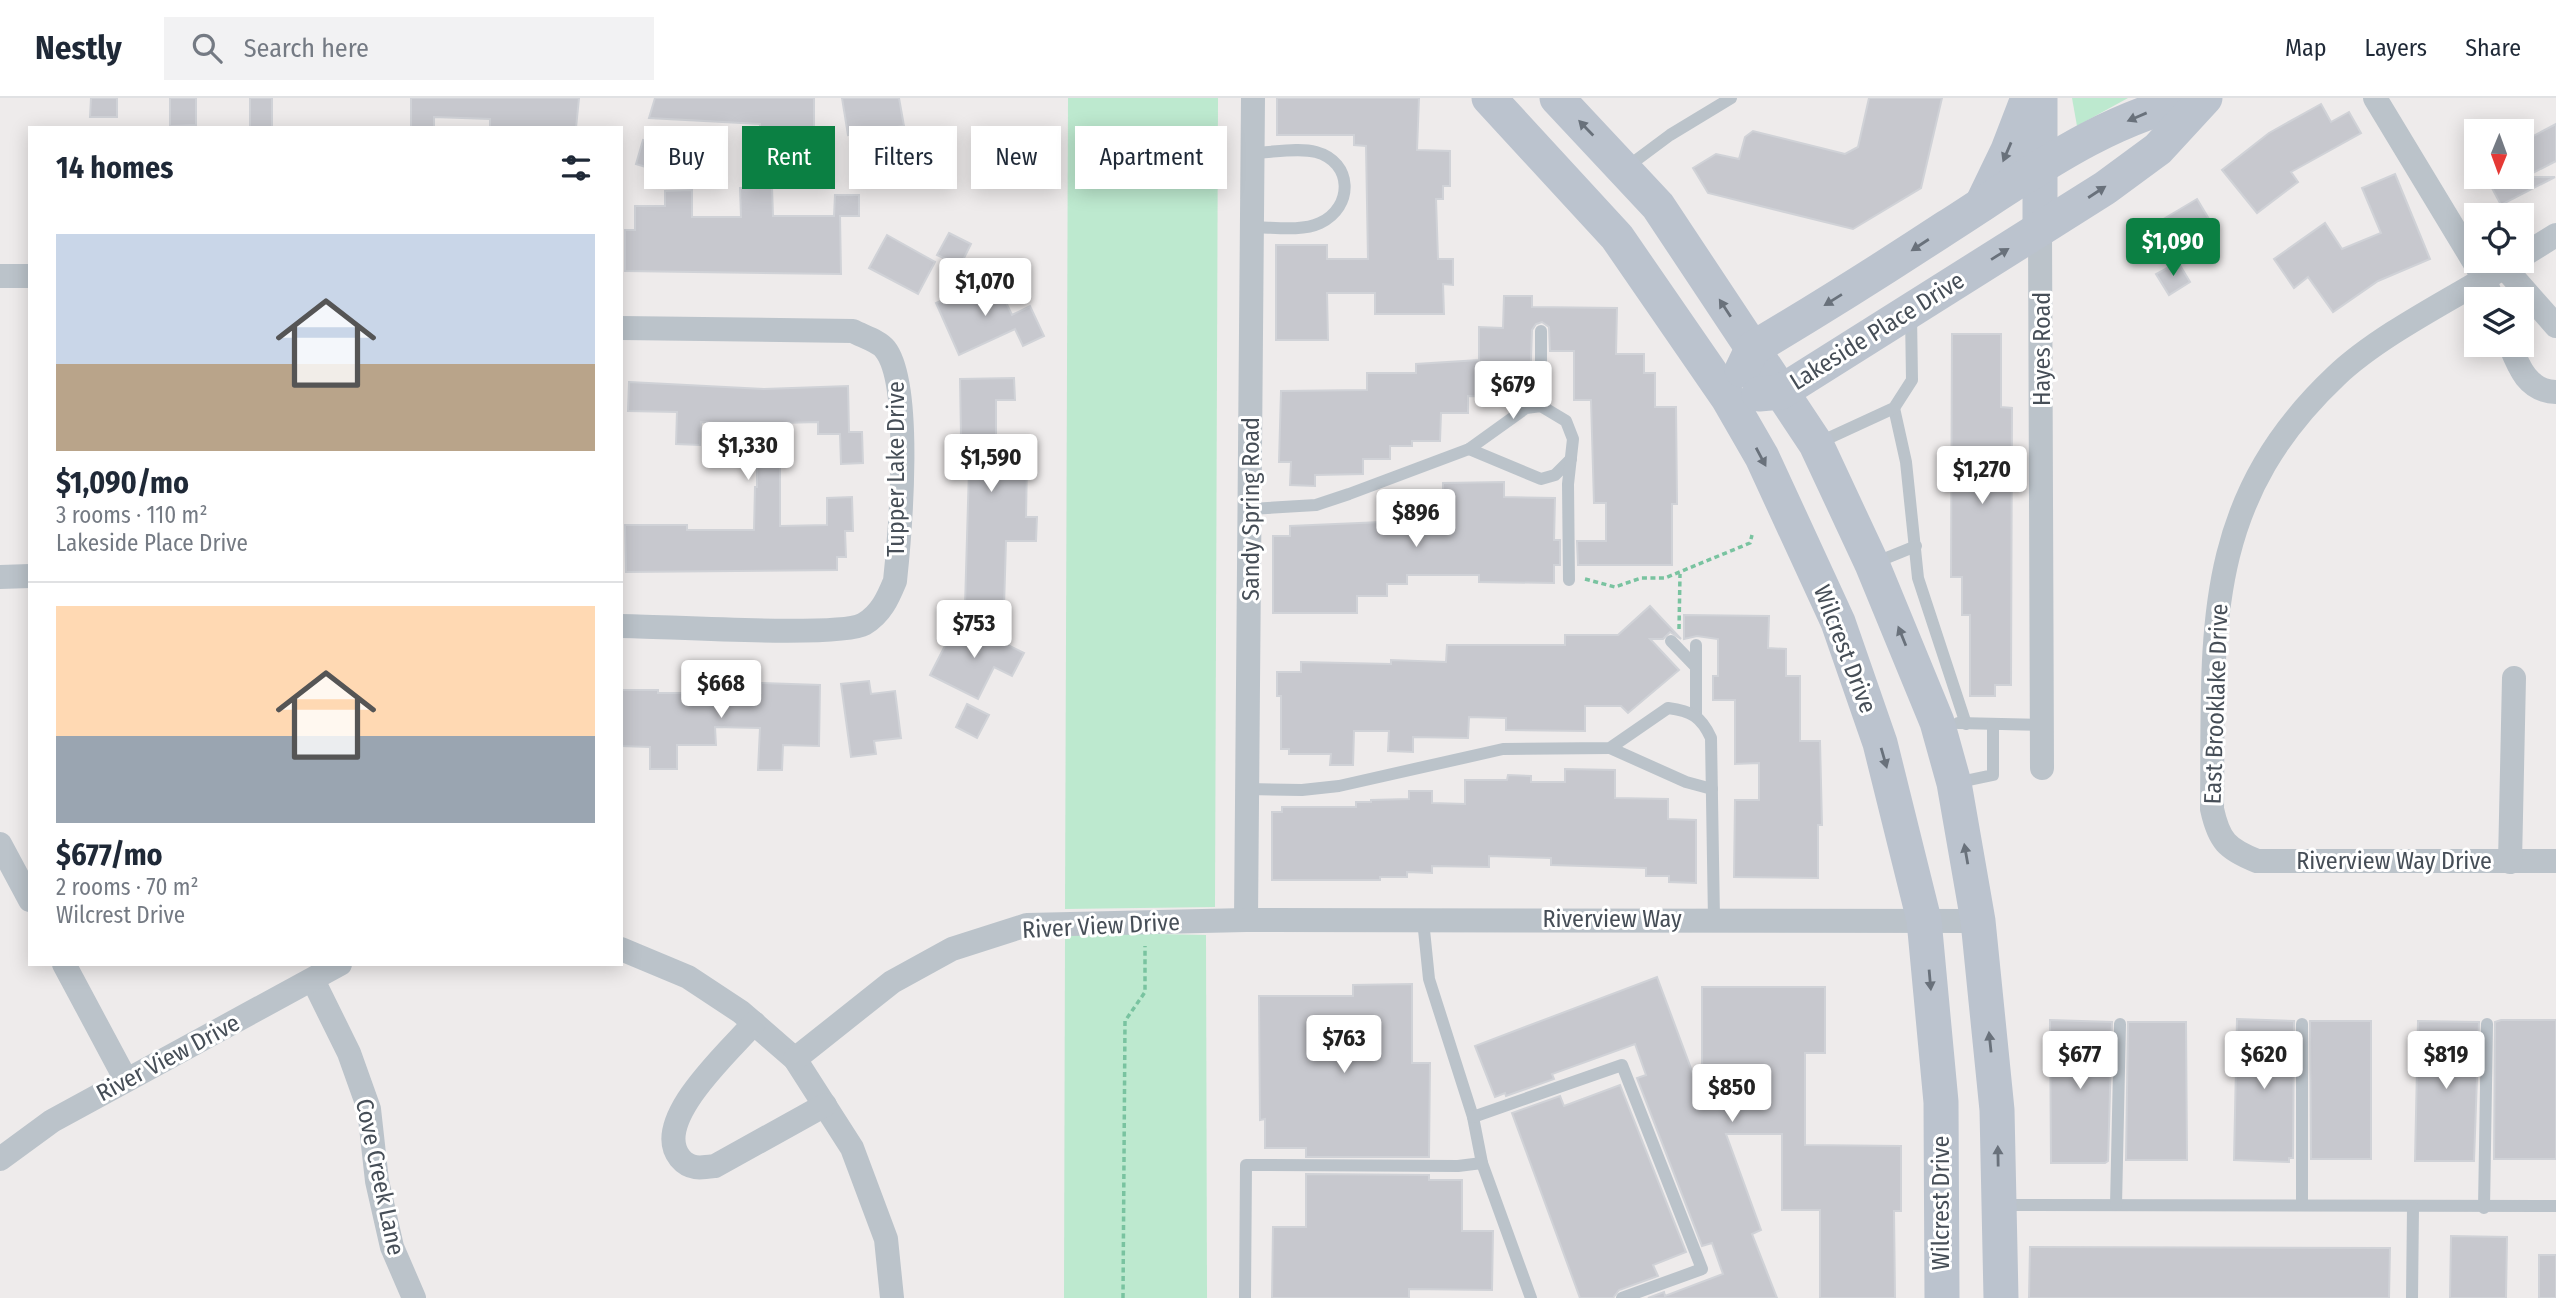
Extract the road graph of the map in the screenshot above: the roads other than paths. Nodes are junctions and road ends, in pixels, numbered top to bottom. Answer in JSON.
{"nodes":[{"id":1,"x":1253,"y":98,"type":"edge"},
{"id":2,"x":1489,"y":98,"type":"edge"},
{"id":3,"x":1557,"y":98,"type":"edge"},
{"id":4,"x":1731,"y":98,"type":"edge"},
{"id":5,"x":2028,"y":98,"type":"edge"},
{"id":6,"x":2040,"y":98,"type":"edge"},
{"id":7,"x":2204,"y":98,"type":"edge"},
{"id":8,"x":2375,"y":98,"type":"edge"},
{"id":9,"x":1251,"y":153,"type":"junction"},
{"id":10,"x":2040,"y":167,"type":"junction"},
{"id":11,"x":1625,"y":168,"type":"junction"},
{"id":12,"x":1982,"y":205,"type":"junction"},
{"id":13,"x":2464,"y":220,"type":"edge"},
{"id":14,"x":1251,"y":227,"type":"junction"},
{"id":15,"x":2040,"y":229,"type":"junction"},
{"id":16,"x":2556,"y":235,"type":"edge"},
{"id":17,"x":2534,"y":251,"type":"edge"},
{"id":18,"x":1891,"y":264,"type":"junction"},
{"id":19,"x":2503,"y":273,"type":"edge"},
{"id":20,"x":0,"y":276,"type":"edge"},
{"id":21,"x":28,"y":276,"type":"edge"},
{"id":22,"x":1910,"y":311,"type":"junction"},
{"id":23,"x":2556,"y":326,"type":"edge"},
{"id":24,"x":623,"y":328,"type":"edge"},
{"id":25,"x":1541,"y":331,"type":"dead end"},
{"id":26,"x":1752,"y":349,"type":"junction"},
{"id":27,"x":2516,"y":357,"type":"edge"},
{"id":28,"x":1781,"y":392,"type":"junction"},
{"id":29,"x":2556,"y":392,"type":"edge"},
{"id":30,"x":1728,"y":398,"type":"junction"},
{"id":31,"x":1541,"y":406,"type":"junction"},
{"id":32,"x":1894,"y":408,"type":"junction"},
{"id":33,"x":1816,"y":444,"type":"junction"},
{"id":34,"x":1469,"y":449,"type":"junction"},
{"id":35,"x":1571,"y":459,"type":"junction"},
{"id":36,"x":1251,"y":509,"type":"junction"},
{"id":37,"x":1916,"y":546,"type":"junction"},
{"id":38,"x":1872,"y":564,"type":"junction"},
{"id":39,"x":28,"y":576,"type":"edge"},
{"id":40,"x":0,"y":577,"type":"edge"},
{"id":41,"x":1569,"y":580,"type":"road end"},
{"id":42,"x":623,"y":626,"type":"edge"},
{"id":43,"x":1674,"y":645,"type":"road end"},
{"id":44,"x":1696,"y":645,"type":"dead end"},
{"id":45,"x":1696,"y":667,"type":"junction"},
{"id":46,"x":2514,"y":678,"type":"dead end"},
{"id":47,"x":1696,"y":716,"type":"junction"},
{"id":48,"x":1952,"y":723,"type":"junction"},
{"id":49,"x":1993,"y":724,"type":"junction"},
{"id":50,"x":2042,"y":725,"type":"junction"},
{"id":51,"x":1609,"y":748,"type":"junction"},
{"id":52,"x":2042,"y":768,"type":"dead end"},
{"id":53,"x":1954,"y":783,"type":"junction"},
{"id":54,"x":1248,"y":789,"type":"junction"},
{"id":55,"x":1712,"y":789,"type":"junction"},
{"id":56,"x":0,"y":844,"type":"edge"},
{"id":57,"x":2233,"y":852,"type":"joint"},
{"id":58,"x":2510,"y":862,"type":"junction"},
{"id":59,"x":2556,"y":862,"type":"edge"},
{"id":60,"x":28,"y":896,"type":"edge"},
{"id":61,"x":1714,"y":919,"type":"junction"},
{"id":62,"x":1246,"y":920,"type":"junction"},
{"id":63,"x":1423,"y":920,"type":"junction"},
{"id":64,"x":1924,"y":920,"type":"junction"},
{"id":65,"x":1978,"y":921,"type":"junction"},
{"id":66,"x":623,"y":950,"type":"edge"},
{"id":67,"x":65,"y":966,"type":"edge"},
{"id":68,"x":337,"y":966,"type":"edge"},
{"id":69,"x":313,"y":980,"type":"junction"},
{"id":70,"x":754,"y":1023,"type":"junction"},
{"id":71,"x":2120,"y":1024,"type":"dead end"},
{"id":72,"x":2302,"y":1024,"type":"dead end"},
{"id":73,"x":2487,"y":1024,"type":"dead end"},
{"id":74,"x":795,"y":1059,"type":"junction"},
{"id":75,"x":126,"y":1080,"type":"junction"},
{"id":76,"x":825,"y":1105,"type":"junction"},
{"id":77,"x":1474,"y":1117,"type":"junction"},
{"id":78,"x":0,"y":1158,"type":"edge"},
{"id":79,"x":1482,"y":1163,"type":"junction"},
{"id":80,"x":2302,"y":1204,"type":"junction"},
{"id":81,"x":1999,"y":1205,"type":"junction"},
{"id":82,"x":2116,"y":1205,"type":"junction"},
{"id":83,"x":2556,"y":1206,"type":"edge"},
{"id":84,"x":2413,"y":1208,"type":"junction"},
{"id":85,"x":2484,"y":1208,"type":"junction"},
{"id":86,"x":414,"y":1298,"type":"edge"},
{"id":87,"x":892,"y":1298,"type":"edge"},
{"id":88,"x":1245,"y":1298,"type":"edge"},
{"id":89,"x":1531,"y":1298,"type":"edge"},
{"id":90,"x":1622,"y":1298,"type":"edge"},
{"id":91,"x":1942,"y":1298,"type":"edge"},
{"id":92,"x":2001,"y":1298,"type":"edge"},
{"id":93,"x":2412,"y":1298,"type":"edge"}],
"edges":[{"from":1,"to":9,"type":"street","name":"Sandy Spring Road"},
{"from":2,"to":30,"type":"main road","name":"Wilcrest Drive"},
{"from":11,"to":3,"type":"main road","one_way":true},
{"from":4,"to":11,"type":"lane"},
{"from":5,"to":12,"type":"main road","one_way":true},
{"from":6,"to":10,"type":"main road","name":"Hayes Road"},
{"from":7,"to":10,"type":"main road","name":"Lakeside Place Drive","one_way":true},
{"from":15,"to":7,"type":"main road","name":"Lakeside Place Drive","one_way":true},
{"from":8,"to":13,"type":"street"},
{"from":9,"to":14,"type":"street","name":"Sandy Spring Road"},
{"from":9,"to":14,"type":"lane"},
{"from":10,"to":12,"type":"main road","name":"Lakeside Place Drive"},
{"from":10,"to":15,"type":"main road","name":"Hayes Road"},
{"from":26,"to":11,"type":"main road","one_way":true},
{"from":12,"to":18,"type":"main road","name":"Lakeside Place Drive","one_way":true},
{"from":14,"to":36,"type":"street","name":"Sandy Spring Road"},
{"from":22,"to":15,"type":"main road","name":"Lakeside Place Drive","one_way":true},
{"from":15,"to":50,"type":"street","name":"Hayes Road"},
{"from":16,"to":17,"type":"street","name":"East Brooklake Drive"},
{"from":18,"to":22,"type":"main road"},
{"from":18,"to":26,"type":"main road","name":"Lakeside Place Drive","one_way":true},
{"from":19,"to":23,"type":"street"},
{"from":19,"to":57,"type":"street","name":"East Brooklake Drive"},
{"from":20,"to":21,"type":"street"},
{"from":22,"to":28,"type":"main road","name":"Lakeside Place Drive"},
{"from":22,"to":32,"type":"lane"},
{"from":24,"to":42,"type":"street","name":"Tupper Lake Drive"},
{"from":25,"to":31,"type":"lane"},
{"from":26,"to":28,"type":"main road"},
{"from":26,"to":30,"type":"main road"},
{"from":27,"to":29,"type":"street"},
{"from":28,"to":30,"type":"main road","name":"Lakeside Place Drive"},
{"from":28,"to":33,"type":"main road"},
{"from":30,"to":64,"type":"main road","name":"Wilcrest Drive","one_way":true},
{"from":31,"to":34,"type":"lane"},
{"from":31,"to":35,"type":"lane"},
{"from":32,"to":33,"type":"lane"},
{"from":32,"to":37,"type":"lane"},
{"from":33,"to":38,"type":"main road"},
{"from":34,"to":35,"type":"lane"},
{"from":34,"to":36,"type":"lane"},
{"from":35,"to":41,"type":"lane"},
{"from":36,"to":54,"type":"street","name":"Sandy Spring Road"},
{"from":37,"to":38,"type":"lane"},
{"from":37,"to":48,"type":"lane"},
{"from":48,"to":38,"type":"main road","one_way":true},
{"from":39,"to":40,"type":"street"},
{"from":43,"to":45,"type":"lane"},
{"from":44,"to":45,"type":"lane"},
{"from":45,"to":47,"type":"lane"},
{"from":46,"to":58,"type":"street"},
{"from":47,"to":51,"type":"lane"},
{"from":47,"to":55,"type":"lane"},
{"from":48,"to":49,"type":"lane"},
{"from":48,"to":53,"type":"main road"},
{"from":49,"to":50,"type":"lane"},
{"from":49,"to":53,"type":"lane"},
{"from":50,"to":52,"type":"street","name":"Hayes Road"},
{"from":51,"to":54,"type":"lane"},
{"from":51,"to":55,"type":"lane"},
{"from":65,"to":53,"type":"main road","one_way":true},
{"from":54,"to":62,"type":"street","name":"Sandy Spring Road"},
{"from":55,"to":61,"type":"lane"},
{"from":56,"to":60,"type":"street"},
{"from":57,"to":58,"type":"street","name":"Riverview Way Drive"},
{"from":58,"to":59,"type":"street","name":"Riverview Way Drive"},
{"from":61,"to":63,"type":"street","name":"Riverview Way"},
{"from":61,"to":64,"type":"street","name":"Riverview Way"},
{"from":62,"to":63,"type":"street","name":"Riverview Way"},
{"from":62,"to":74,"type":"street","name":"River View Drive"},
{"from":63,"to":77,"type":"lane"},
{"from":64,"to":65,"type":"street","name":"Riverview Way"},
{"from":64,"to":91,"type":"main road","name":"Wilcrest Drive","one_way":true},
{"from":81,"to":65,"type":"main road","one_way":true},
{"from":66,"to":70,"type":"street"},
{"from":67,"to":75,"type":"street"},
{"from":68,"to":69,"type":"street","name":"River View Drive"},
{"from":69,"to":75,"type":"street","name":"River View Drive"},
{"from":69,"to":86,"type":"street","name":"Cove Creek Lane"},
{"from":70,"to":74,"type":"street"},
{"from":70,"to":76,"type":"street"},
{"from":71,"to":82,"type":"lane"},
{"from":72,"to":80,"type":"lane"},
{"from":73,"to":85,"type":"lane"},
{"from":74,"to":76,"type":"street"},
{"from":75,"to":78,"type":"street","name":"River View Drive"},
{"from":76,"to":87,"type":"street"},
{"from":77,"to":79,"type":"lane"},
{"from":77,"to":90,"type":"lane"},
{"from":79,"to":88,"type":"lane"},
{"from":79,"to":89,"type":"lane"},
{"from":80,"to":82,"type":"lane"},
{"from":80,"to":84,"type":"lane"},
{"from":81,"to":82,"type":"lane"},
{"from":81,"to":92,"type":"main road"},
{"from":83,"to":85,"type":"lane"},
{"from":84,"to":85,"type":"lane"},
{"from":84,"to":93,"type":"lane"}]}
